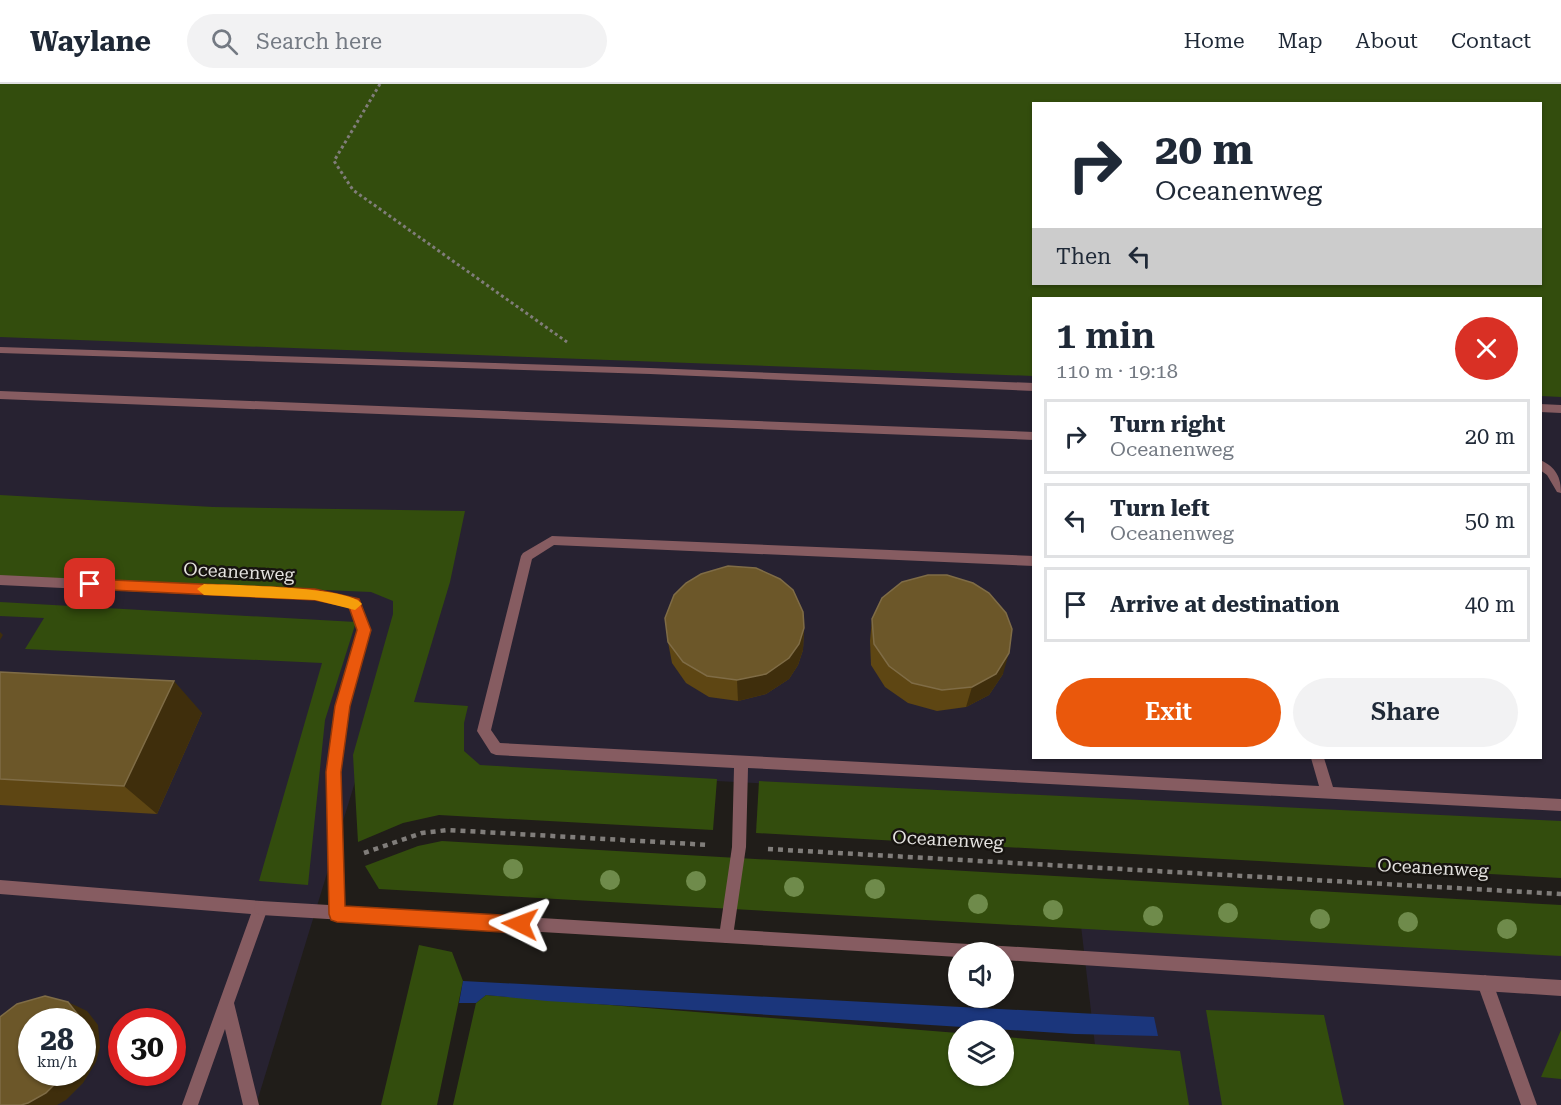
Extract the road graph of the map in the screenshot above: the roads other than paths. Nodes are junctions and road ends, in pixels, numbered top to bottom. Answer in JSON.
{"nodes":[{"id":1,"x":0,"y":350,"type":"edge"},
{"id":2,"x":1032,"y":387,"type":"edge"},
{"id":3,"x":0,"y":394,"type":"edge"},
{"id":4,"x":1542,"y":408,"type":"edge"},
{"id":5,"x":1561,"y":409,"type":"edge"},
{"id":6,"x":1032,"y":436,"type":"edge"},
{"id":7,"x":1542,"y":465,"type":"edge"},
{"id":8,"x":1561,"y":489,"type":"edge"},
{"id":9,"x":1032,"y":561,"type":"edge"},
{"id":10,"x":0,"y":580,"type":"edge"},
{"id":11,"x":1318,"y":759,"type":"edge"},
{"id":12,"x":741,"y":763,"type":"junction"},
{"id":13,"x":1328,"y":793,"type":"junction"},
{"id":14,"x":1561,"y":805,"type":"edge"},
{"id":15,"x":0,"y":888,"type":"edge"},
{"id":16,"x":261,"y":908,"type":"junction"},
{"id":17,"x":337,"y":914,"type":"junction"},
{"id":18,"x":726,"y":936,"type":"junction"},
{"id":19,"x":948,"y":949,"type":"edge"},
{"id":20,"x":1014,"y":954,"type":"edge"},
{"id":21,"x":1485,"y":983,"type":"junction"},
{"id":22,"x":1561,"y":988,"type":"edge"},
{"id":23,"x":227,"y":1003,"type":"junction"},
{"id":24,"x":190,"y":1105,"type":"edge"},
{"id":25,"x":251,"y":1105,"type":"edge"},
{"id":26,"x":1529,"y":1105,"type":"edge"}],
"edges":[{"from":1,"to":2,"type":"street"},
{"from":3,"to":6,"type":"street"},
{"from":4,"to":5,"type":"street"},
{"from":7,"to":8,"type":"street"},
{"from":9,"to":12,"type":"street"},
{"from":10,"to":17,"type":"street","name":"Oceanenweg"},
{"from":11,"to":13,"type":"street"},
{"from":12,"to":13,"type":"street"},
{"from":12,"to":18,"type":"street"},
{"from":13,"to":14,"type":"street"},
{"from":15,"to":16,"type":"street"},
{"from":16,"to":17,"type":"street"},
{"from":16,"to":23,"type":"street"},
{"from":17,"to":18,"type":"street"},
{"from":18,"to":19,"type":"street"},
{"from":20,"to":21,"type":"street"},
{"from":21,"to":22,"type":"street"},
{"from":21,"to":26,"type":"street"},
{"from":23,"to":24,"type":"street"},
{"from":23,"to":25,"type":"street"}]}
